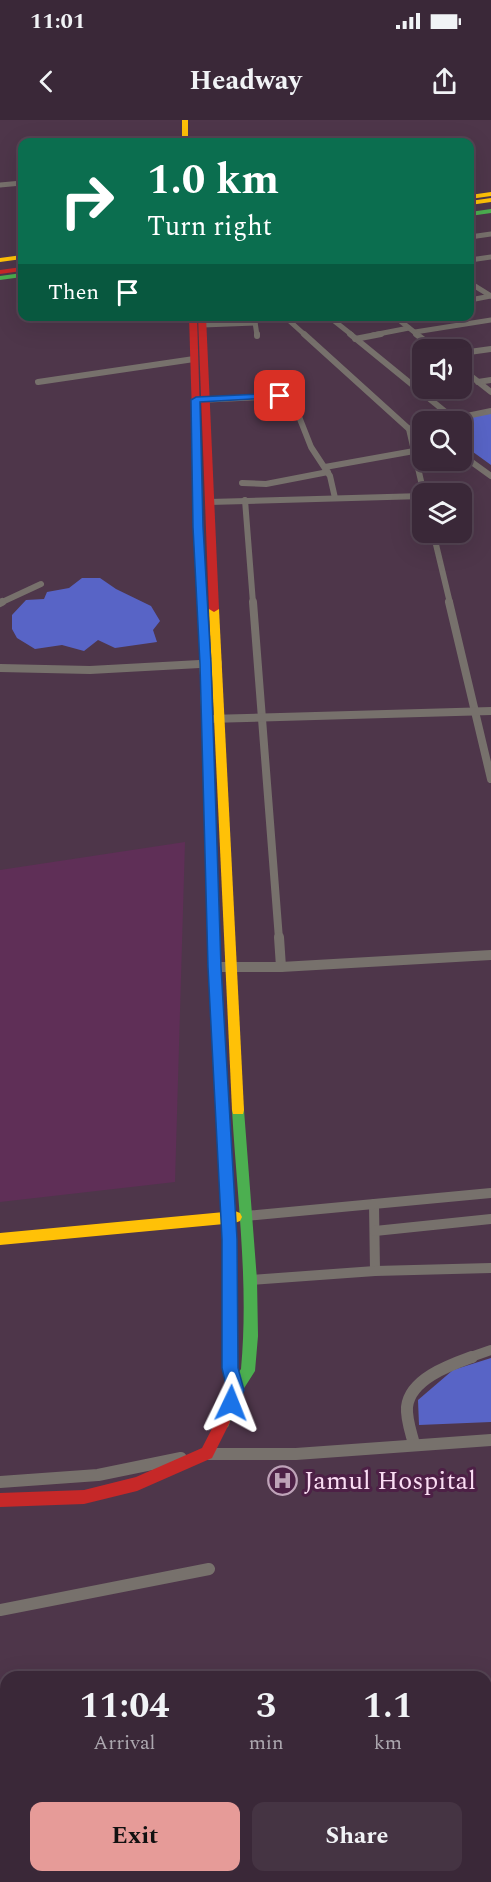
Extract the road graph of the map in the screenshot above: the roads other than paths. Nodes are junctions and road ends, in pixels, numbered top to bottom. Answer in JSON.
{"nodes":[{"id":1,"x":185,"y":120,"type":"edge"},
{"id":2,"x":192,"y":120,"type":"edge"},
{"id":3,"x":186,"y":138,"type":"edge"},
{"id":4,"x":193,"y":138,"type":"edge"},
{"id":5,"x":18,"y":183,"type":"edge"},
{"id":6,"x":0,"y":185,"type":"edge"},
{"id":7,"x":491,"y":194,"type":"edge"},
{"id":8,"x":474,"y":196,"type":"edge"},
{"id":9,"x":491,"y":200,"type":"edge"},
{"id":10,"x":474,"y":202,"type":"edge"},
{"id":11,"x":491,"y":206,"type":"edge"},
{"id":12,"x":474,"y":208,"type":"edge"},
{"id":13,"x":491,"y":212,"type":"edge"},
{"id":14,"x":474,"y":214,"type":"edge"},
{"id":15,"x":491,"y":234,"type":"edge"},
{"id":16,"x":474,"y":236,"type":"edge"},
{"id":17,"x":491,"y":257,"type":"edge"},
{"id":18,"x":18,"y":258,"type":"edge"},
{"id":19,"x":474,"y":259,"type":"edge"},
{"id":20,"x":0,"y":260,"type":"edge"},
{"id":21,"x":18,"y":265,"type":"edge"},
{"id":22,"x":0,"y":267,"type":"edge"},
{"id":23,"x":18,"y":270,"type":"edge"},
{"id":24,"x":0,"y":272,"type":"edge"},
{"id":25,"x":18,"y":276,"type":"edge"},
{"id":26,"x":0,"y":278,"type":"edge"},
{"id":27,"x":474,"y":286,"type":"edge"},
{"id":28,"x":491,"y":296,"type":"edge"},
{"id":29,"x":474,"y":299,"type":"edge"},
{"id":30,"x":491,"y":320,"type":"edge"},
{"id":31,"x":199,"y":321,"type":"edge"},
{"id":32,"x":199,"y":321,"type":"edge"},
{"id":33,"x":255,"y":321,"type":"edge"},
{"id":34,"x":290,"y":321,"type":"edge"},
{"id":35,"x":334,"y":321,"type":"edge"},
{"id":36,"x":400,"y":321,"type":"edge"},
{"id":37,"x":408,"y":328,"type":"junction"},
{"id":38,"x":415,"y":332,"type":"junction"},
{"id":39,"x":257,"y":336,"type":"dead end"},
{"id":40,"x":355,"y":339,"type":"junction"},
{"id":41,"x":424,"y":339,"type":"edge"},
{"id":42,"x":491,"y":349,"type":"edge"},
{"id":43,"x":472,"y":352,"type":"edge"},
{"id":44,"x":194,"y":359,"type":"junction"},
{"id":45,"x":472,"y":377,"type":"edge"},
{"id":46,"x":491,"y":380,"type":"edge"},
{"id":47,"x":38,"y":382,"type":"dead end"},
{"id":48,"x":478,"y":382,"type":"junction"},
{"id":49,"x":491,"y":392,"type":"edge"},
{"id":50,"x":201,"y":399,"type":"junction"},
{"id":51,"x":444,"y":411,"type":"edge"},
{"id":52,"x":491,"y":411,"type":"edge"},
{"id":53,"x":472,"y":414,"type":"edge"},
{"id":54,"x":412,"y":428,"type":"edge"},
{"id":55,"x":409,"y":429,"type":"junction"},
{"id":56,"x":412,"y":442,"type":"edge"},
{"id":57,"x":412,"y":451,"type":"edge"},
{"id":58,"x":472,"y":462,"type":"edge"},
{"id":59,"x":327,"y":470,"type":"junction"},
{"id":60,"x":491,"y":476,"type":"edge"},
{"id":61,"x":242,"y":483,"type":"dead end"},
{"id":62,"x":412,"y":495,"type":"edge"},
{"id":63,"x":335,"y":498,"type":"junction"},
{"id":64,"x":245,"y":500,"type":"junction"},
{"id":65,"x":209,"y":502,"type":"junction"},
{"id":66,"x":436,"y":543,"type":"edge"},
{"id":67,"x":40,"y":584,"type":"dead end"},
{"id":68,"x":0,"y":603,"type":"edge"},
{"id":69,"x":212,"y":663,"type":"junction"},
{"id":70,"x":0,"y":668,"type":"edge"},
{"id":71,"x":491,"y":711,"type":"edge"},
{"id":72,"x":476,"y":712,"type":"junction"},
{"id":73,"x":262,"y":718,"type":"junction"},
{"id":74,"x":207,"y":719,"type":"junction"},
{"id":75,"x":221,"y":719,"type":"junction"},
{"id":76,"x":491,"y":779,"type":"edge"},
{"id":77,"x":491,"y":955,"type":"edge"},
{"id":78,"x":214,"y":967,"type":"junction"},
{"id":79,"x":232,"y":967,"type":"junction"},
{"id":80,"x":281,"y":967,"type":"junction"},
{"id":81,"x":491,"y":1193,"type":"edge"},
{"id":82,"x":374,"y":1204,"type":"junction"},
{"id":83,"x":245,"y":1216,"type":"junction"},
{"id":84,"x":229,"y":1218,"type":"junction"},
{"id":85,"x":491,"y":1219,"type":"edge"},
{"id":86,"x":375,"y":1231,"type":"junction"},
{"id":87,"x":0,"y":1239,"type":"edge"},
{"id":88,"x":491,"y":1268,"type":"edge"},
{"id":89,"x":375,"y":1271,"type":"junction"},
{"id":90,"x":249,"y":1280,"type":"junction"},
{"id":91,"x":491,"y":1350,"type":"edge"},
{"id":92,"x":235,"y":1390,"type":"junction"},
{"id":93,"x":491,"y":1440,"type":"edge"},
{"id":94,"x":414,"y":1444,"type":"junction"},
{"id":95,"x":207,"y":1453,"type":"junction"},
{"id":96,"x":0,"y":1482,"type":"edge"},
{"id":97,"x":0,"y":1500,"type":"edge"},
{"id":98,"x":209,"y":1569,"type":"dead end"},
{"id":99,"x":0,"y":1610,"type":"edge"}],
"edges":[{"from":1,"to":3,"type":"main road"},
{"from":2,"to":4,"type":"main road"},
{"from":5,"to":6,"type":"street"},
{"from":7,"to":8,"type":"main road"},
{"from":9,"to":10,"type":"main road"},
{"from":11,"to":12,"type":"main road"},
{"from":13,"to":14,"type":"main road"},
{"from":15,"to":16,"type":"street"},
{"from":17,"to":19,"type":"street"},
{"from":18,"to":20,"type":"main road"},
{"from":21,"to":22,"type":"main road"},
{"from":23,"to":24,"type":"main road"},
{"from":25,"to":26,"type":"main road"},
{"from":27,"to":28,"type":"street"},
{"from":28,"to":29,"type":"street"},
{"from":30,"to":38,"type":"street"},
{"from":31,"to":44,"type":"main road"},
{"from":32,"to":50,"type":"main road"},
{"from":33,"to":39,"type":"street"},
{"from":34,"to":55,"type":"street"},
{"from":35,"to":40,"type":"street"},
{"from":36,"to":37,"type":"street"},
{"from":37,"to":38,"type":"street"},
{"from":37,"to":40,"type":"street"},
{"from":38,"to":41,"type":"street"},
{"from":40,"to":51,"type":"street"},
{"from":42,"to":43,"type":"street"},
{"from":44,"to":47,"type":"street"},
{"from":44,"to":50,"type":"main road"},
{"from":45,"to":48,"type":"street"},
{"from":46,"to":48,"type":"street"},
{"from":48,"to":49,"type":"street"},
{"from":50,"to":59,"type":"street"},
{"from":50,"to":65,"type":"main road"},
{"from":50,"to":69,"type":"main road"},
{"from":52,"to":53,"type":"street"},
{"from":54,"to":55,"type":"street"},
{"from":55,"to":56,"type":"street"},
{"from":57,"to":59,"type":"street"},
{"from":58,"to":60,"type":"street"},
{"from":59,"to":61,"type":"street"},
{"from":59,"to":63,"type":"street"},
{"from":62,"to":63,"type":"street"},
{"from":63,"to":64,"type":"street"},
{"from":64,"to":65,"type":"street"},
{"from":64,"to":73,"type":"street"},
{"from":65,"to":69,"type":"main road"},
{"from":66,"to":72,"type":"street"},
{"from":67,"to":68,"type":"street"},
{"from":69,"to":70,"type":"street"},
{"from":69,"to":74,"type":"main road"},
{"from":69,"to":75,"type":"main road"},
{"from":71,"to":72,"type":"street"},
{"from":72,"to":73,"type":"street"},
{"from":72,"to":76,"type":"street"},
{"from":73,"to":75,"type":"street"},
{"from":73,"to":80,"type":"street"},
{"from":74,"to":75,"type":"street"},
{"from":74,"to":78,"type":"main road"},
{"from":75,"to":79,"type":"main road"},
{"from":77,"to":80,"type":"street"},
{"from":78,"to":79,"type":"street"},
{"from":78,"to":84,"type":"main road"},
{"from":79,"to":80,"type":"street"},
{"from":79,"to":83,"type":"main road"},
{"from":81,"to":82,"type":"street"},
{"from":82,"to":83,"type":"street"},
{"from":82,"to":86,"type":"street"},
{"from":83,"to":84,"type":"main road"},
{"from":83,"to":90,"type":"main road"},
{"from":84,"to":87,"type":"main road"},
{"from":84,"to":92,"type":"main road"},
{"from":85,"to":86,"type":"street"},
{"from":86,"to":89,"type":"street"},
{"from":88,"to":89,"type":"street"},
{"from":89,"to":90,"type":"street"},
{"from":90,"to":92,"type":"main road"},
{"from":91,"to":94,"type":"street"},
{"from":92,"to":95,"type":"main road"},
{"from":93,"to":94,"type":"street"},
{"from":94,"to":95,"type":"street"},
{"from":95,"to":96,"type":"street"},
{"from":95,"to":97,"type":"main road"},
{"from":98,"to":99,"type":"street"}]}
